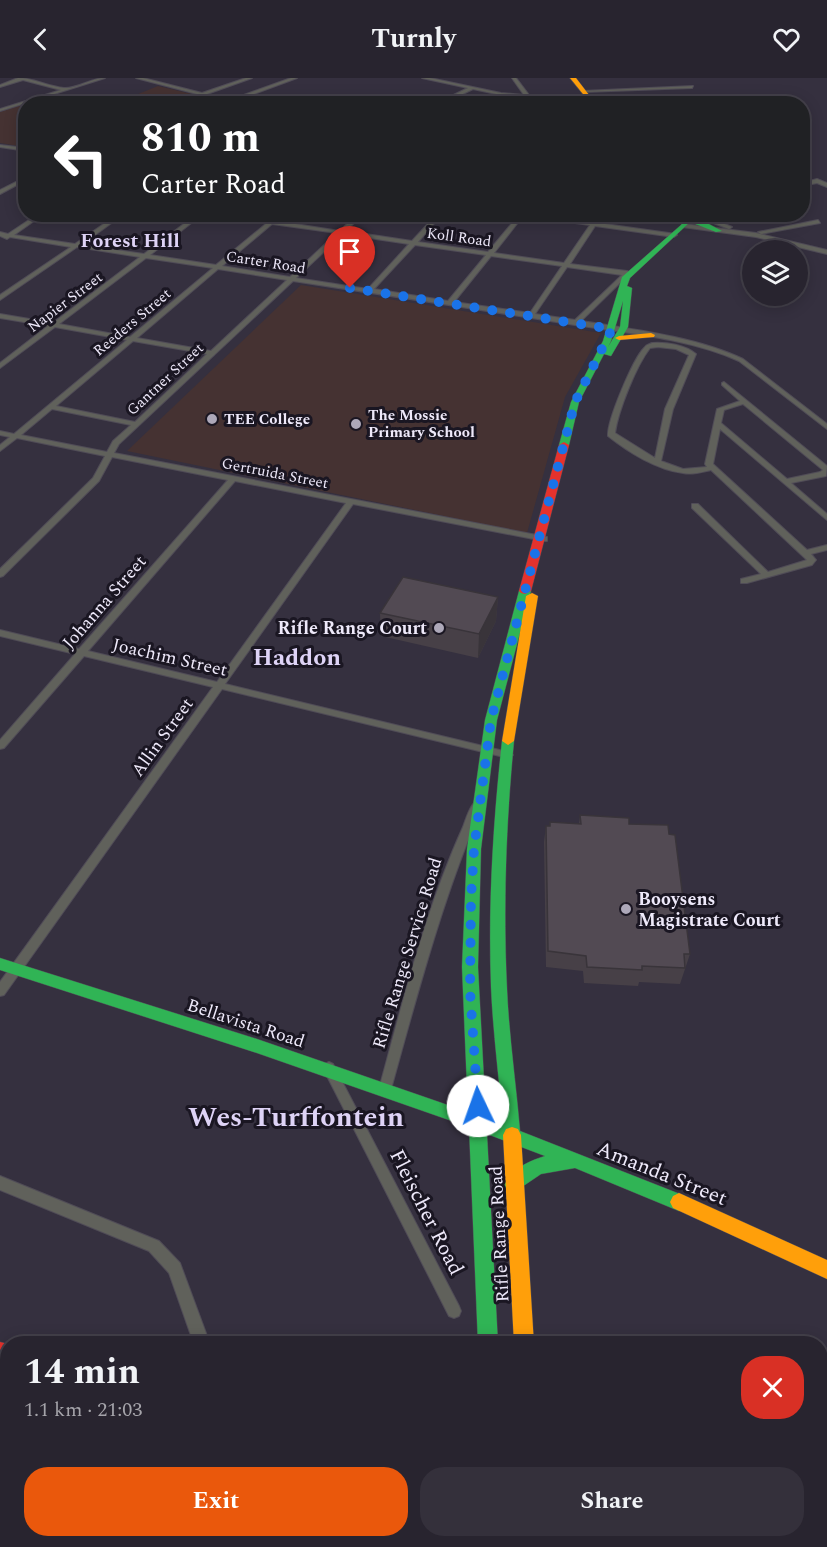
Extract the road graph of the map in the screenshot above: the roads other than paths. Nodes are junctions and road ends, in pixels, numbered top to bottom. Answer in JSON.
{"nodes":[{"id":1,"x":23,"y":78,"type":"edge"},
{"id":2,"x":103,"y":78,"type":"edge"},
{"id":3,"x":138,"y":78,"type":"edge"},
{"id":4,"x":250,"y":78,"type":"edge"},
{"id":5,"x":295,"y":78,"type":"edge"},
{"id":6,"x":424,"y":78,"type":"edge"},
{"id":7,"x":468,"y":78,"type":"edge"},
{"id":8,"x":514,"y":78,"type":"edge"},
{"id":9,"x":573,"y":78,"type":"edge"},
{"id":10,"x":168,"y":81,"type":"dead end"},
{"id":11,"x":160,"y":84,"type":"junction"},
{"id":12,"x":454,"y":84,"type":"junction"},
{"id":13,"x":0,"y":86,"type":"edge"},
{"id":14,"x":692,"y":87,"type":"dead end"},
{"id":15,"x":473,"y":88,"type":"junction"},
{"id":16,"x":65,"y":90,"type":"junction"},
{"id":17,"x":584,"y":92,"type":"junction"},
{"id":18,"x":203,"y":94,"type":"junction"},
{"id":19,"x":46,"y":96,"type":"edge"},
{"id":20,"x":211,"y":96,"type":"edge"},
{"id":21,"x":245,"y":96,"type":"edge"},
{"id":22,"x":455,"y":96,"type":"edge"},
{"id":23,"x":522,"y":96,"type":"edge"},
{"id":24,"x":527,"y":96,"type":"edge"},
{"id":25,"x":588,"y":96,"type":"edge"},
{"id":26,"x":18,"y":104,"type":"edge"},
{"id":27,"x":0,"y":110,"type":"edge"},
{"id":28,"x":0,"y":146,"type":"edge"},
{"id":29,"x":7,"y":147,"type":"junction"},
{"id":30,"x":18,"y":149,"type":"edge"},
{"id":31,"x":0,"y":151,"type":"edge"},
{"id":32,"x":18,"y":182,"type":"edge"},
{"id":33,"x":810,"y":183,"type":"edge"},
{"id":34,"x":0,"y":184,"type":"edge"},
{"id":35,"x":827,"y":184,"type":"edge"},
{"id":36,"x":12,"y":186,"type":"junction"},
{"id":37,"x":18,"y":187,"type":"edge"},
{"id":38,"x":0,"y":192,"type":"edge"},
{"id":39,"x":30,"y":222,"type":"edge"},
{"id":40,"x":111,"y":222,"type":"edge"},
{"id":41,"x":191,"y":222,"type":"edge"},
{"id":42,"x":265,"y":222,"type":"edge"},
{"id":43,"x":353,"y":222,"type":"edge"},
{"id":44,"x":433,"y":222,"type":"edge"},
{"id":45,"x":514,"y":222,"type":"edge"},
{"id":46,"x":571,"y":222,"type":"edge"},
{"id":47,"x":715,"y":222,"type":"edge"},
{"id":48,"x":818,"y":222,"type":"dead end"},
{"id":49,"x":271,"y":223,"type":"junction"},
{"id":50,"x":683,"y":224,"type":"edge"},
{"id":51,"x":593,"y":225,"type":"junction"},
{"id":52,"x":718,"y":231,"type":"joint"},
{"id":53,"x":742,"y":232,"type":"junction"},
{"id":54,"x":342,"y":233,"type":"junction"},
{"id":55,"x":0,"y":234,"type":"edge"},
{"id":56,"x":9,"y":236,"type":"junction"},
{"id":57,"x":0,"y":241,"type":"edge"},
{"id":58,"x":414,"y":243,"type":"junction"},
{"id":59,"x":77,"y":246,"type":"junction"},
{"id":60,"x":827,"y":252,"type":"edge"},
{"id":61,"x":489,"y":254,"type":"junction"},
{"id":62,"x":145,"y":257,"type":"junction"},
{"id":63,"x":566,"y":264,"type":"junction"},
{"id":64,"x":218,"y":268,"type":"junction"},
{"id":65,"x":628,"y":276,"type":"junction"},
{"id":66,"x":293,"y":279,"type":"junction"},
{"id":67,"x":369,"y":291,"type":"junction"},
{"id":68,"x":0,"y":298,"type":"edge"},
{"id":69,"x":449,"y":304,"type":"junction"},
{"id":70,"x":0,"y":316,"type":"edge"},
{"id":71,"x":531,"y":316,"type":"junction"},
{"id":72,"x":576,"y":323,"type":"junction"},
{"id":73,"x":53,"y":325,"type":"junction"},
{"id":74,"x":615,"y":329,"type":"junction"},
{"id":75,"x":651,"y":335,"type":"joint"},
{"id":76,"x":132,"y":339,"type":"junction"},
{"id":77,"x":718,"y":348,"type":"junction"},
{"id":78,"x":213,"y":353,"type":"junction"},
{"id":79,"x":0,"y":366,"type":"edge"},
{"id":80,"x":724,"y":384,"type":"dead end"},
{"id":81,"x":745,"y":401,"type":"junction"},
{"id":82,"x":50,"y":407,"type":"junction"},
{"id":83,"x":717,"y":423,"type":"junction"},
{"id":84,"x":136,"y":424,"type":"junction"},
{"id":85,"x":827,"y":425,"type":"edge"},
{"id":86,"x":0,"y":433,"type":"edge"},
{"id":87,"x":15,"y":436,"type":"junction"},
{"id":88,"x":0,"y":449,"type":"edge"},
{"id":89,"x":108,"y":455,"type":"junction"},
{"id":90,"x":658,"y":460,"type":"junction"},
{"id":91,"x":711,"y":468,"type":"junction"},
{"id":92,"x":233,"y":479,"type":"junction"},
{"id":93,"x":785,"y":482,"type":"junction"},
{"id":94,"x":351,"y":502,"type":"junction"},
{"id":95,"x":695,"y":506,"type":"dead end"},
{"id":96,"x":827,"y":506,"type":"edge"},
{"id":97,"x":815,"y":508,"type":"junction"},
{"id":98,"x":827,"y":518,"type":"edge"},
{"id":99,"x":541,"y":539,"type":"junction"},
{"id":100,"x":827,"y":547,"type":"edge"},
{"id":101,"x":807,"y":553,"type":"junction"},
{"id":102,"x":0,"y":574,"type":"edge"},
{"id":103,"x":767,"y":575,"type":"junction"},
{"id":104,"x":744,"y":581,"type":"dead end"},
{"id":105,"x":0,"y":633,"type":"edge"},
{"id":106,"x":81,"y":653,"type":"junction"},
{"id":107,"x":219,"y":686,"type":"junction"},
{"id":108,"x":0,"y":746,"type":"edge"},
{"id":109,"x":486,"y":751,"type":"junction"},
{"id":110,"x":508,"y":755,"type":"junction"},
{"id":111,"x":482,"y":795,"type":"junction"},
{"id":112,"x":0,"y":964,"type":"edge"},
{"id":113,"x":16,"y":969,"type":"junction"},
{"id":114,"x":0,"y":991,"type":"edge"},
{"id":115,"x":329,"y":1068,"type":"junction"},
{"id":116,"x":385,"y":1089,"type":"junction"},
{"id":117,"x":479,"y":1124,"type":"junction"},
{"id":118,"x":512,"y":1136,"type":"junction"},
{"id":119,"x":577,"y":1161,"type":"junction"},
{"id":120,"x":0,"y":1183,"type":"edge"},
{"id":121,"x":513,"y":1185,"type":"junction"},
{"id":122,"x":827,"y":1269,"type":"edge"},
{"id":123,"x":454,"y":1311,"type":"dead end"},
{"id":124,"x":199,"y":1336,"type":"edge"},
{"id":125,"x":488,"y":1336,"type":"edge"},
{"id":126,"x":523,"y":1336,"type":"edge"}],
"edges":[{"from":1,"to":13,"type":"street"},
{"from":1,"to":16,"type":"street"},
{"from":2,"to":16,"type":"street"},
{"from":3,"to":11,"type":"street"},
{"from":4,"to":18,"type":"street"},
{"from":5,"to":21,"type":"street"},
{"from":6,"to":12,"type":"street"},
{"from":7,"to":12,"type":"street"},
{"from":8,"to":24,"type":"street"},
{"from":9,"to":17,"type":"main road"},
{"from":10,"to":11,"type":"street"},
{"from":11,"to":18,"type":"street"},
{"from":12,"to":15,"type":"street"},
{"from":14,"to":17,"type":"street"},
{"from":15,"to":22,"type":"street"},
{"from":15,"to":23,"type":"street"},
{"from":16,"to":19,"type":"street"},
{"from":17,"to":25,"type":"main road"},
{"from":18,"to":20,"type":"street"},
{"from":26,"to":27,"type":"street"},
{"from":28,"to":29,"type":"street"},
{"from":29,"to":30,"type":"street"},
{"from":29,"to":31,"type":"street"},
{"from":32,"to":36,"type":"street"},
{"from":33,"to":35,"type":"street"},
{"from":34,"to":36,"type":"street"},
{"from":36,"to":37,"type":"street"},
{"from":36,"to":38,"type":"street"},
{"from":39,"to":56,"type":"street"},
{"from":40,"to":59,"type":"street"},
{"from":41,"to":62,"type":"street","name":"Napier Street"},
{"from":42,"to":49,"type":"street","name":"Koll Road"},
{"from":43,"to":54,"type":"street","name":"Gantner Street"},
{"from":44,"to":58,"type":"street"},
{"from":45,"to":61,"type":"street"},
{"from":46,"to":51,"type":"street"},
{"from":47,"to":53,"type":"street"},
{"from":48,"to":53,"type":"street"},
{"from":49,"to":54,"type":"street","name":"Koll Road"},
{"from":49,"to":64,"type":"street","name":"Reeders Street"},
{"from":50,"to":51,"type":"street"},
{"from":50,"to":52,"type":"main road"},
{"from":50,"to":65,"type":"main road"},
{"from":51,"to":63,"type":"street"},
{"from":52,"to":53,"type":"street"},
{"from":53,"to":60,"type":"street"},
{"from":54,"to":58,"type":"street","name":"Koll Road"},
{"from":54,"to":66,"type":"street","name":"Gantner Street"},
{"from":55,"to":56,"type":"street","name":"Carter Road"},
{"from":56,"to":57,"type":"street"},
{"from":56,"to":59,"type":"street","name":"Carter Road"},
{"from":58,"to":61,"type":"street","name":"Koll Road"},
{"from":58,"to":67,"type":"street"},
{"from":59,"to":62,"type":"street","name":"Carter Road"},
{"from":59,"to":68,"type":"street"},
{"from":61,"to":63,"type":"street","name":"Koll Road"},
{"from":61,"to":69,"type":"street"},
{"from":62,"to":64,"type":"street","name":"Carter Road"},
{"from":62,"to":73,"type":"street","name":"Napier Street"},
{"from":63,"to":65,"type":"street","name":"Koll Road"},
{"from":63,"to":71,"type":"street"},
{"from":64,"to":66,"type":"street","name":"Carter Road"},
{"from":64,"to":76,"type":"street","name":"Reeders Street"},
{"from":65,"to":72,"type":"street"},
{"from":65,"to":74,"type":"main road","name":"Rifle Range Road"},
{"from":66,"to":67,"type":"street","name":"Carter Road"},
{"from":66,"to":78,"type":"street","name":"Gantner Street"},
{"from":67,"to":69,"type":"street","name":"Carter Road"},
{"from":69,"to":71,"type":"street","name":"Carter Road"},
{"from":70,"to":73,"type":"street"},
{"from":71,"to":72,"type":"street","name":"Carter Road"},
{"from":72,"to":74,"type":"street","name":"Carter Road"},
{"from":73,"to":76,"type":"street"},
{"from":73,"to":79,"type":"street","name":"Napier Street"},
{"from":74,"to":75,"type":"main road"},
{"from":74,"to":77,"type":"street","name":"Carter Road"},
{"from":74,"to":99,"type":"main road","name":"Rifle Range Road"},
{"from":75,"to":77,"type":"street"},
{"from":76,"to":78,"type":"street"},
{"from":76,"to":82,"type":"street","name":"Reeders Street"},
{"from":77,"to":85,"type":"street"},
{"from":78,"to":84,"type":"street","name":"Gantner Street"},
{"from":80,"to":81,"type":"street"},
{"from":81,"to":83,"type":"street"},
{"from":81,"to":93,"type":"street"},
{"from":82,"to":84,"type":"street"},
{"from":82,"to":87,"type":"street","name":"Reeders Street"},
{"from":83,"to":91,"type":"street"},
{"from":83,"to":93,"type":"street"},
{"from":84,"to":89,"type":"street","name":"Gantner Street"},
{"from":86,"to":87,"type":"street","name":"Gertruida Street"},
{"from":87,"to":88,"type":"street","name":"Reeders Street"},
{"from":87,"to":89,"type":"street","name":"Gertruida Street"},
{"from":89,"to":92,"type":"street","name":"Gertruida Street"},
{"from":89,"to":102,"type":"street","name":"Gantner Street"},
{"from":90,"to":90,"type":"street"},
{"from":90,"to":91,"type":"street"},
{"from":91,"to":101,"type":"street"},
{"from":92,"to":94,"type":"street","name":"Gertruida Street"},
{"from":92,"to":106,"type":"street","name":"Johanna Street"},
{"from":93,"to":97,"type":"street"},
{"from":94,"to":99,"type":"street","name":"Gertruida Street"},
{"from":94,"to":107,"type":"street","name":"Allin Street"},
{"from":95,"to":103,"type":"street"},
{"from":96,"to":97,"type":"street"},
{"from":97,"to":98,"type":"street"},
{"from":99,"to":109,"type":"main road","name":"Rifle Range Road"},
{"from":99,"to":110,"type":"main road","name":"Rifle Range Road"},
{"from":100,"to":101,"type":"street"},
{"from":101,"to":103,"type":"street"},
{"from":103,"to":104,"type":"street"},
{"from":105,"to":106,"type":"street","name":"Joachim Street"},
{"from":106,"to":107,"type":"street","name":"Joachim Street"},
{"from":106,"to":108,"type":"street","name":"Johanna Street"},
{"from":107,"to":109,"type":"street","name":"Joachim Street"},
{"from":107,"to":113,"type":"street","name":"Allin Street"},
{"from":109,"to":110,"type":"street","name":"Joachim Street"},
{"from":109,"to":111,"type":"main road","name":"Rifle Range Road"},
{"from":110,"to":118,"type":"main road","name":"Rifle Range Road"},
{"from":111,"to":116,"type":"street","name":"Rifle Range Service Road"},
{"from":111,"to":117,"type":"main road","name":"Rifle Range Road"},
{"from":112,"to":113,"type":"main road","name":"Bellavista Road"},
{"from":113,"to":114,"type":"street","name":"Allin Street"},
{"from":113,"to":115,"type":"main road","name":"Bellavista Road"},
{"from":115,"to":116,"type":"main road","name":"Bellavista Road"},
{"from":115,"to":123,"type":"street","name":"Fleischer Road"},
{"from":116,"to":117,"type":"main road","name":"Bellavista Road"},
{"from":117,"to":118,"type":"main road","name":"Amanda Street"},
{"from":117,"to":125,"type":"main road","name":"Rifle Range Road"},
{"from":118,"to":119,"type":"main road","name":"Amanda Street"},
{"from":118,"to":121,"type":"main road","name":"Rifle Range Road"},
{"from":119,"to":121,"type":"main road"},
{"from":119,"to":122,"type":"main road","name":"Amanda Street"},
{"from":120,"to":124,"type":"street"},
{"from":121,"to":126,"type":"main road","name":"Rifle Range Road"}]}
